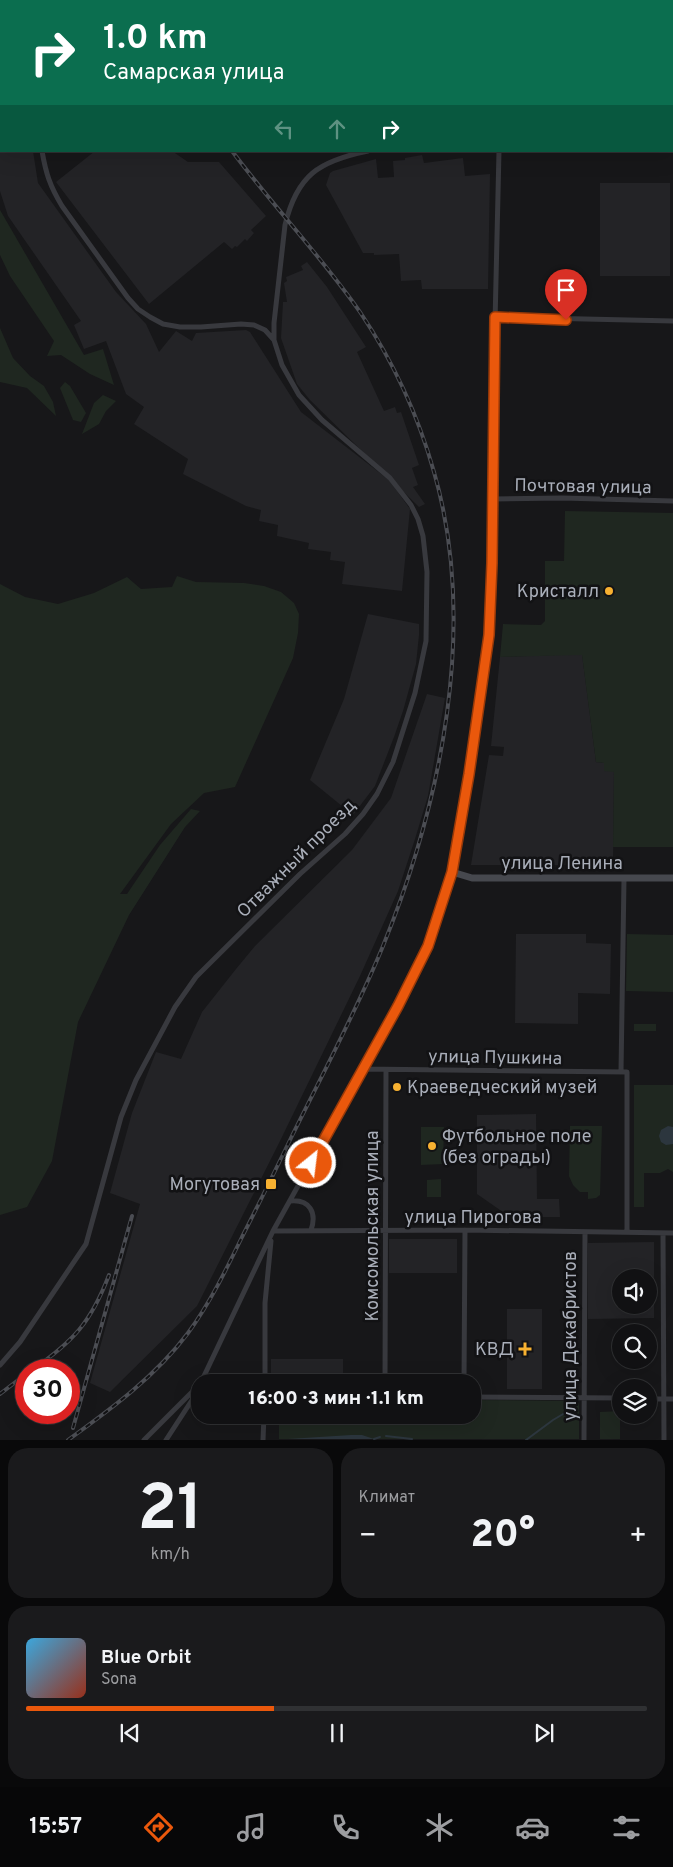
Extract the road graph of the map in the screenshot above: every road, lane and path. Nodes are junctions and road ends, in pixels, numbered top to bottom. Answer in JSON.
{"nodes":[{"id":1,"x":42,"y":152,"type":"edge"},
{"id":2,"x":364,"y":152,"type":"edge"},
{"id":3,"x":499,"y":152,"type":"edge"},
{"id":4,"x":495,"y":317,"type":"junction"},
{"id":5,"x":673,"y":321,"type":"edge"},
{"id":6,"x":274,"y":340,"type":"junction"},
{"id":7,"x":493,"y":499,"type":"junction"},
{"id":8,"x":673,"y":500,"type":"edge"},
{"id":9,"x":452,"y":872,"type":"junction"},
{"id":10,"x":673,"y":878,"type":"edge"},
{"id":11,"x":624,"y":879,"type":"junction"},
{"id":12,"x":363,"y":1069,"type":"junction"},
{"id":13,"x":386,"y":1070,"type":"junction"},
{"id":14,"x":624,"y":1072,"type":"junction"},
{"id":15,"x":290,"y":1201,"type":"junction"},
{"id":16,"x":311,"y":1230,"type":"junction"},
{"id":17,"x":386,"y":1230,"type":"junction"},
{"id":18,"x":465,"y":1230,"type":"junction"},
{"id":19,"x":584,"y":1232,"type":"junction"},
{"id":20,"x":627,"y":1232,"type":"junction"},
{"id":21,"x":663,"y":1233,"type":"junction"},
{"id":22,"x":673,"y":1233,"type":"edge"},
{"id":23,"x":272,"y":1234,"type":"junction"},
{"id":24,"x":0,"y":1365,"type":"edge"},
{"id":25,"x":204,"y":1374,"type":"edge"},
{"id":26,"x":265,"y":1374,"type":"edge"},
{"id":27,"x":385,"y":1374,"type":"edge"},
{"id":28,"x":464,"y":1374,"type":"edge"},
{"id":29,"x":191,"y":1393,"type":"edge"},
{"id":30,"x":481,"y":1397,"type":"edge"},
{"id":31,"x":584,"y":1398,"type":"junction"},
{"id":32,"x":612,"y":1398,"type":"edge"},
{"id":33,"x":657,"y":1399,"type":"edge"},
{"id":34,"x":664,"y":1399,"type":"junction"},
{"id":35,"x":673,"y":1399,"type":"edge"},
{"id":36,"x":191,"y":1402,"type":"edge"},
{"id":37,"x":264,"y":1424,"type":"edge"},
{"id":38,"x":144,"y":1440,"type":"edge"},
{"id":39,"x":166,"y":1440,"type":"edge"},
{"id":40,"x":264,"y":1440,"type":"edge"},
{"id":41,"x":584,"y":1440,"type":"edge"},
{"id":42,"x":664,"y":1440,"type":"edge"}],
"edges":[{"from":1,"to":6,"type":"street"},
{"from":2,"to":6,"type":"street","name":"Отважный проезд"},
{"from":3,"to":4,"type":"street"},
{"from":4,"to":5,"type":"street"},
{"from":4,"to":7,"type":"street"},
{"from":6,"to":24,"type":"street","name":"Отважный проезд"},
{"from":7,"to":8,"type":"street","name":"Почтовая улица"},
{"from":7,"to":9,"type":"street"},
{"from":9,"to":11,"type":"street","name":"улица Ленина"},
{"from":9,"to":12,"type":"street"},
{"from":10,"to":11,"type":"street","name":"улица Ленина"},
{"from":11,"to":14,"type":"street"},
{"from":12,"to":13,"type":"street","name":"улица Пушкина"},
{"from":12,"to":15,"type":"street"},
{"from":13,"to":14,"type":"street","name":"улица Пушкина"},
{"from":13,"to":17,"type":"street","name":"Комсомольская улица"},
{"from":14,"to":20,"type":"street"},
{"from":15,"to":16,"type":"street"},
{"from":15,"to":23,"type":"street"},
{"from":16,"to":17,"type":"street","name":"улица Пирогова"},
{"from":16,"to":23,"type":"street","name":"улица Пирогова"},
{"from":17,"to":18,"type":"street","name":"улица Пирогова"},
{"from":17,"to":27,"type":"street","name":"Комсомольская улица"},
{"from":18,"to":19,"type":"street","name":"улица Пирогова"},
{"from":18,"to":28,"type":"street"},
{"from":19,"to":20,"type":"street","name":"улица Пирогова"},
{"from":19,"to":31,"type":"street","name":"улица Декабристов"},
{"from":20,"to":21,"type":"street","name":"улица Пирогова"},
{"from":21,"to":22,"type":"street","name":"улица Пирогова"},
{"from":21,"to":34,"type":"street"},
{"from":23,"to":25,"type":"street"},
{"from":23,"to":26,"type":"street"},
{"from":29,"to":38,"type":"street"},
{"from":30,"to":31,"type":"street"},
{"from":31,"to":32,"type":"street"},
{"from":31,"to":41,"type":"street","name":"улица Декабристов"},
{"from":33,"to":34,"type":"street"},
{"from":34,"to":35,"type":"street"},
{"from":34,"to":42,"type":"street"},
{"from":36,"to":39,"type":"street"},
{"from":37,"to":40,"type":"street"}]}
